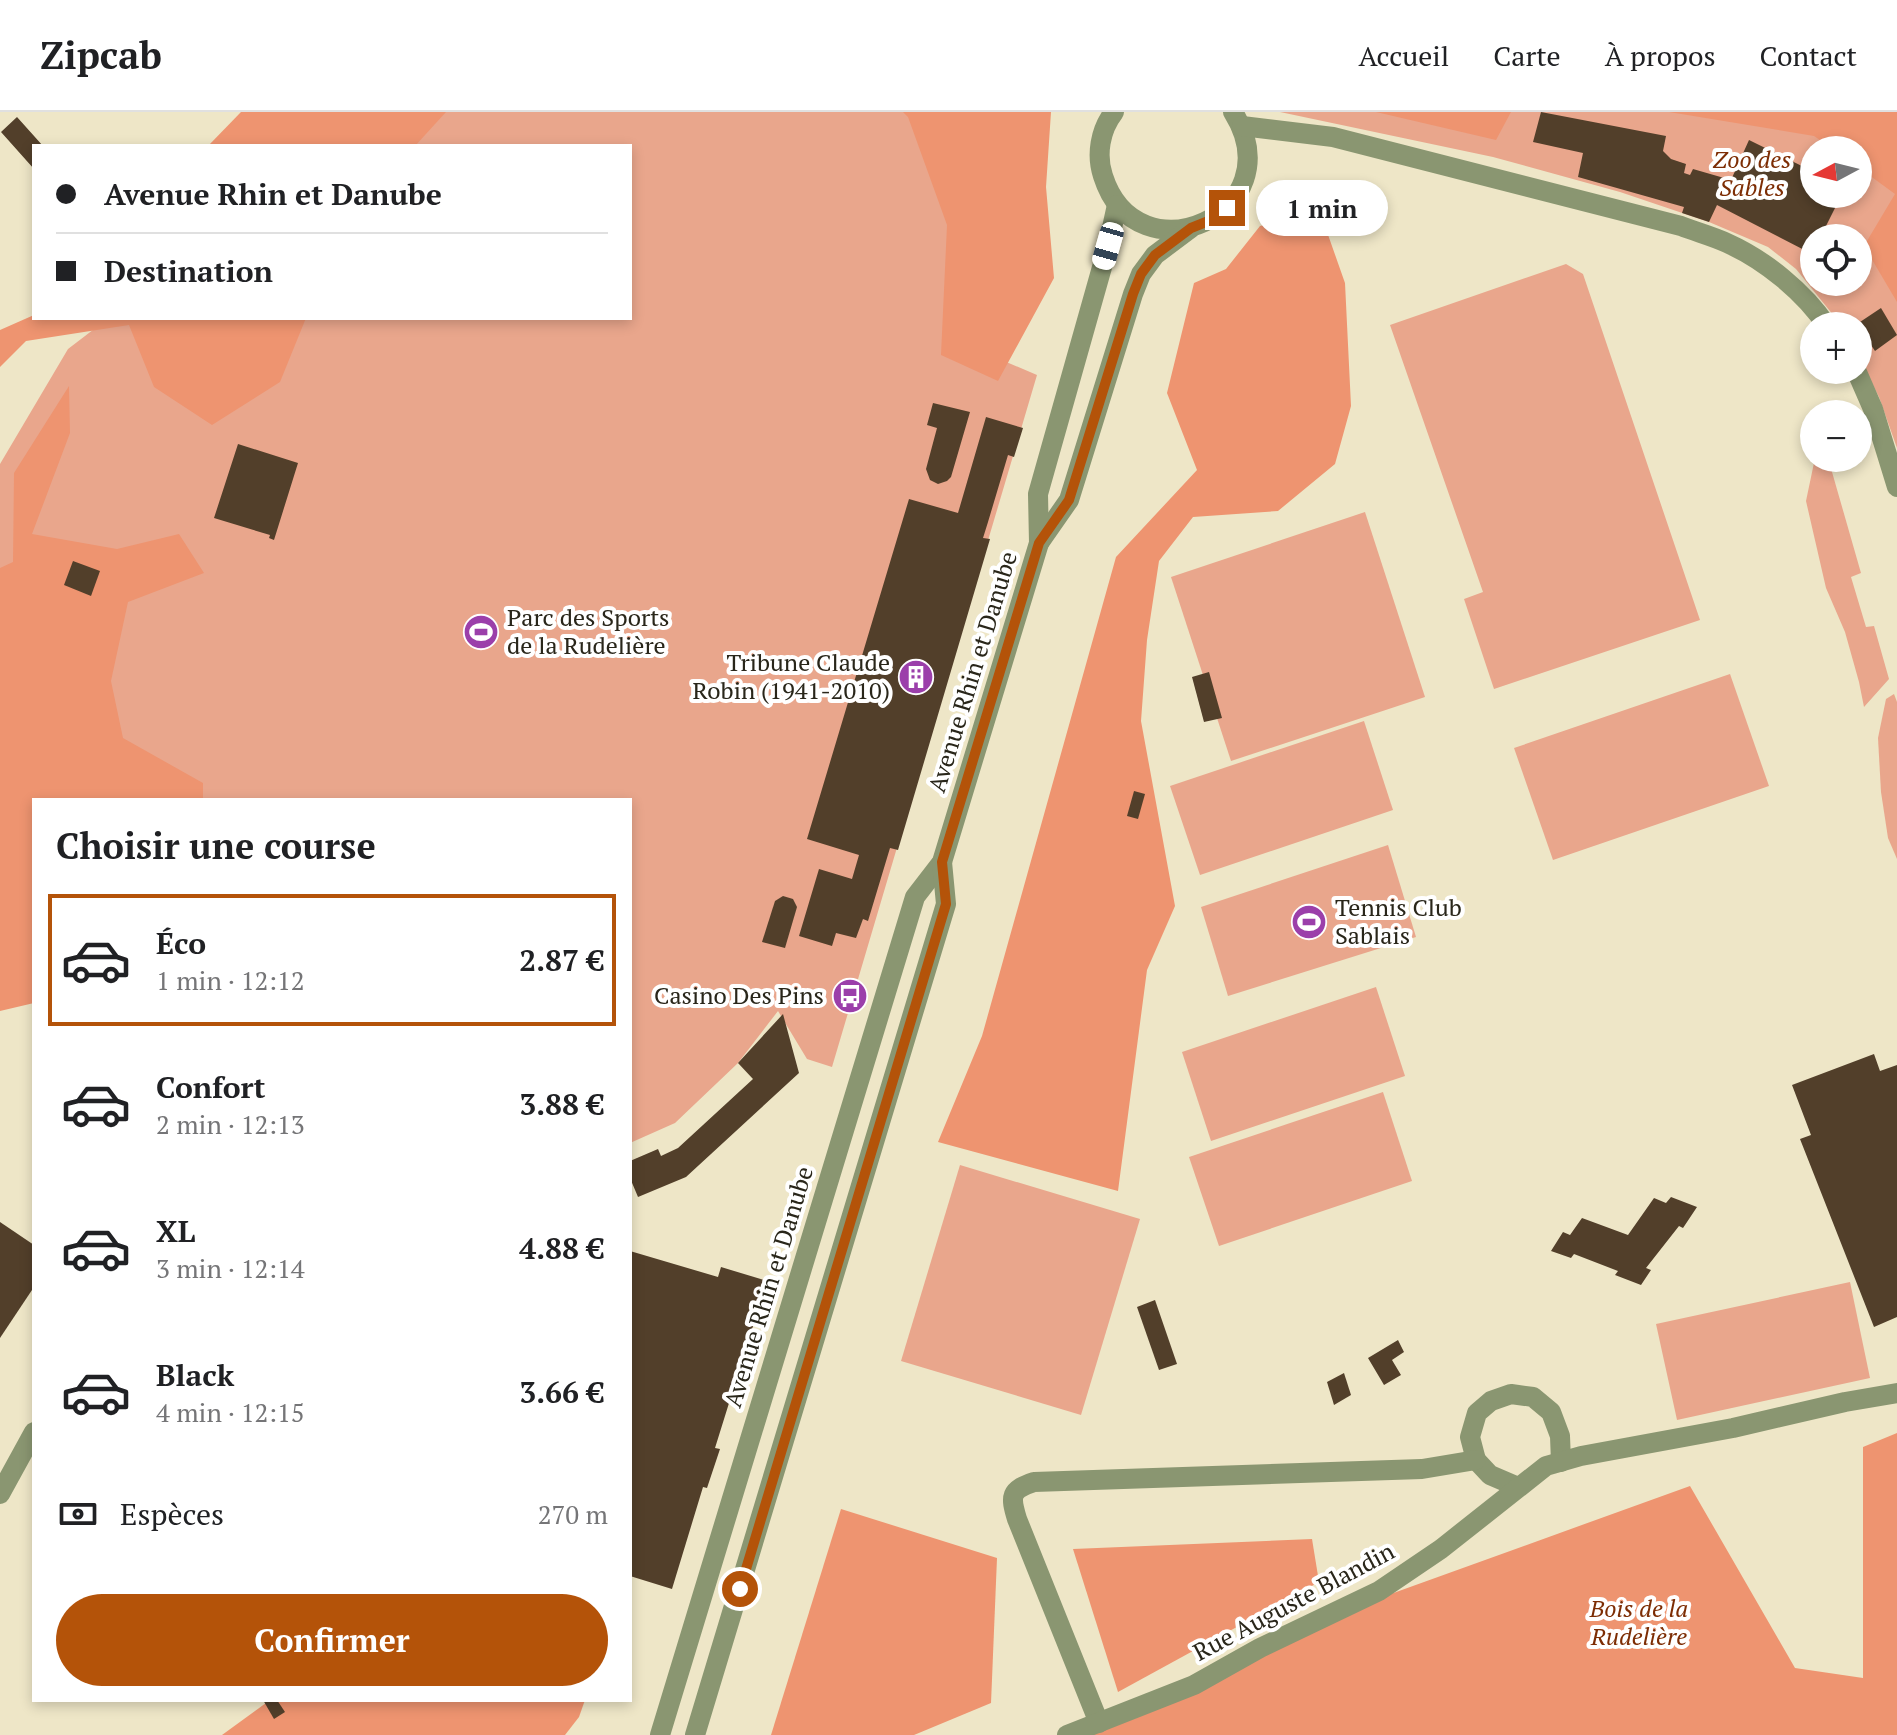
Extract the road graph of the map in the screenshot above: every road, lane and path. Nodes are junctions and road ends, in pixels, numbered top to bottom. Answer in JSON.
{"nodes":[{"id":1,"x":1114,"y":112,"type":"edge"},
{"id":2,"x":1237,"y":119,"type":"edge"},
{"id":3,"x":1117,"y":205,"type":"junction"},
{"id":4,"x":1191,"y":228,"type":"junction"},
{"id":5,"x":1817,"y":312,"type":"edge"},
{"id":6,"x":1862,"y":384,"type":"edge"},
{"id":7,"x":1897,"y":487,"type":"edge"},
{"id":8,"x":1039,"y":543,"type":"junction"},
{"id":9,"x":942,"y":862,"type":"junction"},
{"id":10,"x":1897,"y":1393,"type":"edge"},
{"id":11,"x":32,"y":1436,"type":"edge"},
{"id":12,"x":1476,"y":1460,"type":"junction"},
{"id":13,"x":1561,"y":1462,"type":"junction"},
{"id":14,"x":1518,"y":1487,"type":"junction"},
{"id":15,"x":0,"y":1494,"type":"edge"},
{"id":16,"x":1099,"y":1723,"type":"junction"},
{"id":17,"x":660,"y":1735,"type":"edge"},
{"id":18,"x":695,"y":1735,"type":"edge"},
{"id":19,"x":1067,"y":1735,"type":"edge"}],
"edges":[{"from":1,"to":3,"type":"street"},
{"from":2,"to":4,"type":"street","name":"Avenue Rhin et Danube"},
{"from":2,"to":5,"type":"street"},
{"from":3,"to":4,"type":"street"},
{"from":3,"to":8,"type":"street","name":"Avenue Rhin et Danube"},
{"from":4,"to":8,"type":"street","name":"Avenue Rhin et Danube"},
{"from":6,"to":7,"type":"street"},
{"from":8,"to":9,"type":"street","name":"Avenue Rhin et Danube"},
{"from":9,"to":17,"type":"street","name":"Avenue Rhin et Danube"},
{"from":9,"to":18,"type":"street","name":"Avenue Rhin et Danube"},
{"from":10,"to":13,"type":"street","name":"Rue Auguste Blandin"},
{"from":11,"to":15,"type":"street"},
{"from":12,"to":13,"type":"street"},
{"from":12,"to":14,"type":"street"},
{"from":12,"to":16,"type":"street"},
{"from":13,"to":14,"type":"street","name":"Rue Auguste Blandin"},
{"from":14,"to":16,"type":"street","name":"Rue Auguste Blandin"},
{"from":16,"to":19,"type":"street","name":"Rue Auguste Blandin"}]}
